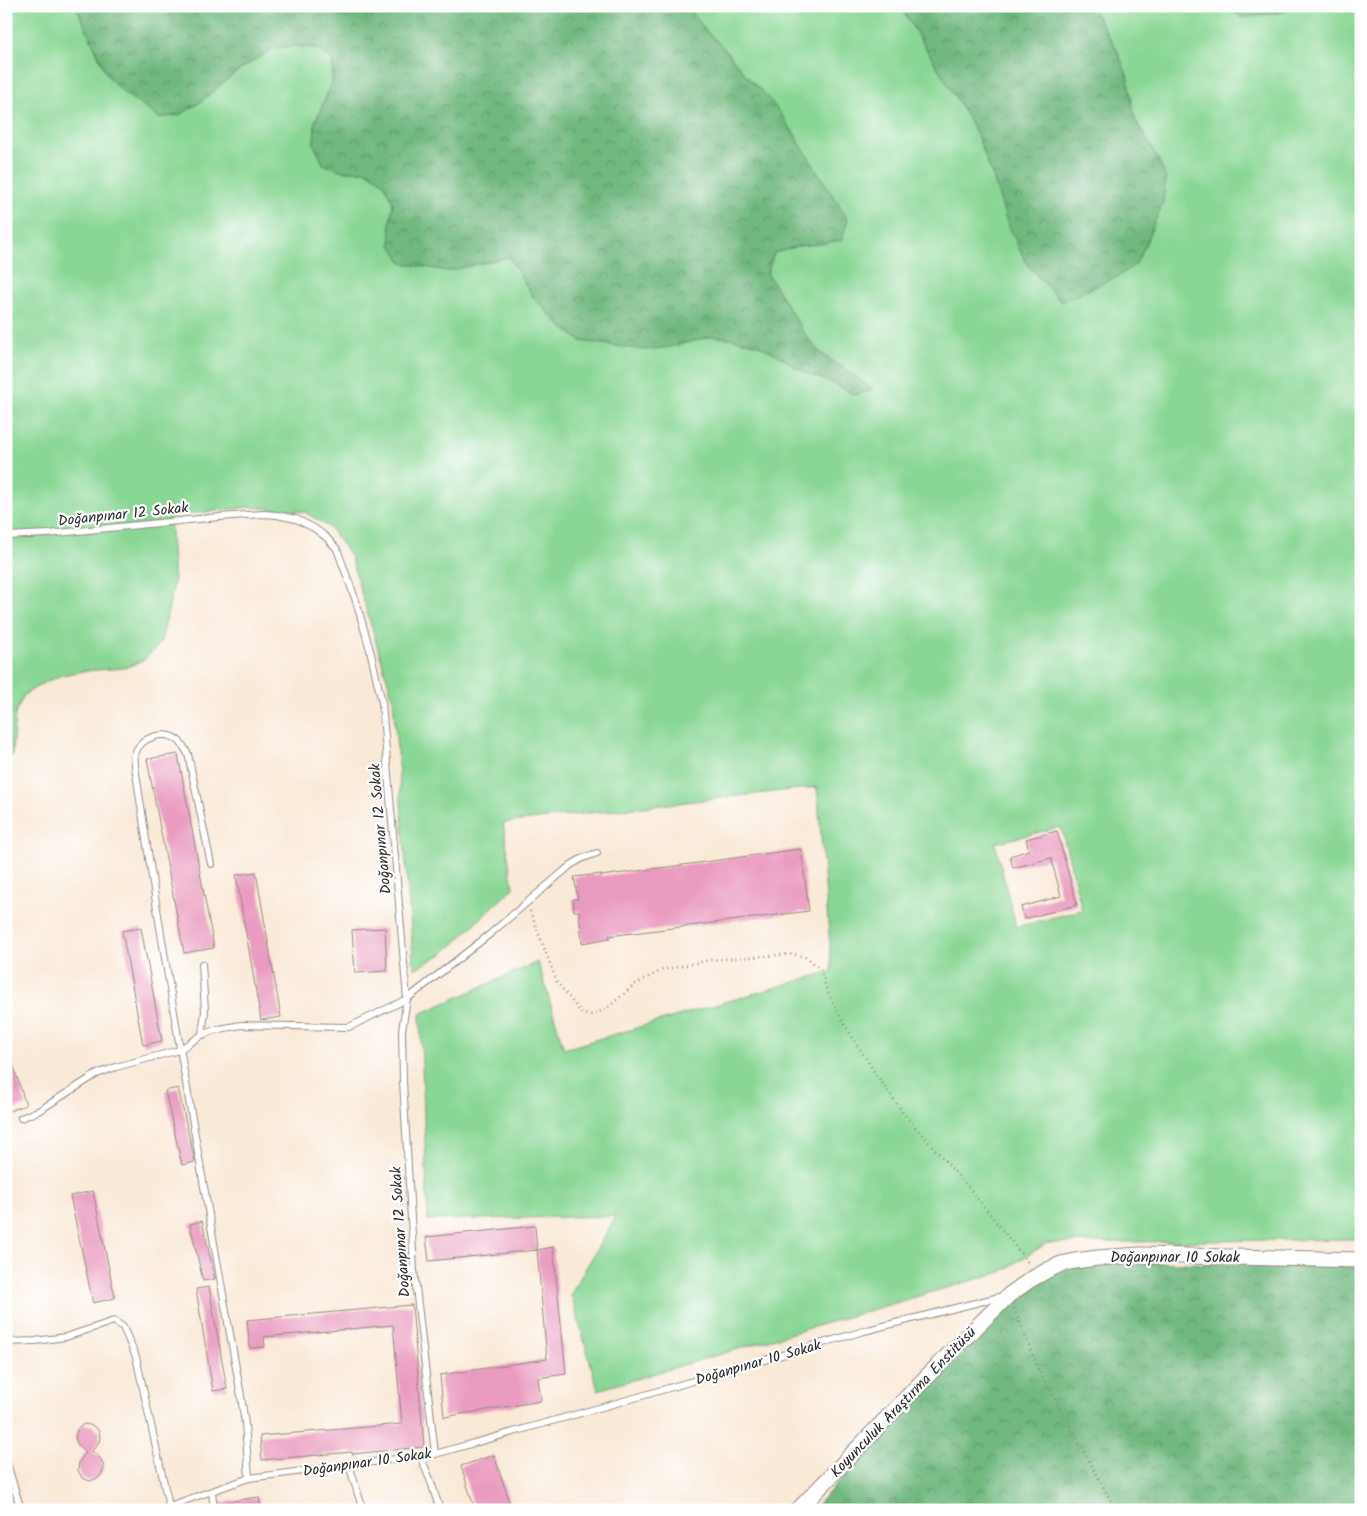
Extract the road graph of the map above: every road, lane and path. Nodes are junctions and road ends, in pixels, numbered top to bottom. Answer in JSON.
{"nodes":[{"id":1,"x":6,"y":536,"type":"edge"},
{"id":2,"x":597,"y":853,"type":"dead end"},
{"id":3,"x":210,"y":864,"type":"dead end"},
{"id":4,"x":527,"y":903,"type":"junction"},
{"id":5,"x":202,"y":964,"type":"dead end"},
{"id":6,"x":406,"y":999,"type":"junction"},
{"id":7,"x":202,"y":1035,"type":"junction"},
{"id":8,"x":179,"y":1050,"type":"junction"},
{"id":9,"x":21,"y":1118,"type":"dead end"},
{"id":10,"x":1361,"y":1260,"type":"edge"},
{"id":11,"x":1038,"y":1275,"type":"junction"},
{"id":12,"x":1009,"y":1295,"type":"junction"},
{"id":13,"x":6,"y":1342,"type":"edge"},
{"id":14,"x":435,"y":1454,"type":"junction"},
{"id":15,"x":420,"y":1455,"type":"junction"},
{"id":16,"x":6,"y":1460,"type":"edge"},
{"id":17,"x":349,"y":1465,"type":"junction"},
{"id":18,"x":249,"y":1478,"type":"junction"},
{"id":19,"x":212,"y":1491,"type":"junction"},
{"id":20,"x":169,"y":1506,"type":"junction"},
{"id":21,"x":21,"y":1510,"type":"edge"},
{"id":22,"x":158,"y":1510,"type":"edge"},
{"id":23,"x":214,"y":1510,"type":"edge"},
{"id":24,"x":363,"y":1510,"type":"edge"},
{"id":25,"x":440,"y":1510,"type":"edge"},
{"id":26,"x":798,"y":1510,"type":"edge"},
{"id":27,"x":1116,"y":1510,"type":"edge"}],
"edges":[{"from":1,"to":6,"type":"lane","name":"Doğanpınar 12 Sokak"},
{"from":2,"to":4,"type":"lane"},
{"from":3,"to":8,"type":"lane"},
{"from":4,"to":6,"type":"lane"},
{"from":4,"to":11,"type":"path"},
{"from":5,"to":7,"type":"lane"},
{"from":6,"to":7,"type":"lane"},
{"from":6,"to":14,"type":"lane","name":"Doğanpınar 12 Sokak"},
{"from":7,"to":8,"type":"lane"},
{"from":8,"to":9,"type":"lane"},
{"from":8,"to":18,"type":"lane"},
{"from":10,"to":11,"type":"street","name":"Doğanpınar 10 Sokak"},
{"from":11,"to":12,"type":"street","name":"Doğanpınar 10 Sokak"},
{"from":12,"to":14,"type":"lane","name":"Doğanpınar 10 Sokak"},
{"from":12,"to":26,"type":"street","name":"Koyunculuk Araştırma Enstitüsü"},
{"from":12,"to":27,"type":"path"},
{"from":13,"to":20,"type":"lane"},
{"from":14,"to":15,"type":"lane","name":"Doğanpınar 10 Sokak"},
{"from":15,"to":17,"type":"lane","name":"Doğanpınar 10 Sokak"},
{"from":15,"to":25,"type":"lane"},
{"from":16,"to":21,"type":"lane"},
{"from":17,"to":18,"type":"lane","name":"Doğanpınar 10 Sokak"},
{"from":17,"to":24,"type":"lane"},
{"from":18,"to":19,"type":"lane","name":"Doğanpınar 10 Sokak"},
{"from":19,"to":20,"type":"lane","name":"Doğanpınar 10 Sokak"},
{"from":19,"to":23,"type":"lane"},
{"from":20,"to":22,"type":"lane","name":"Doğanpınar 10 Sokak"}]}
